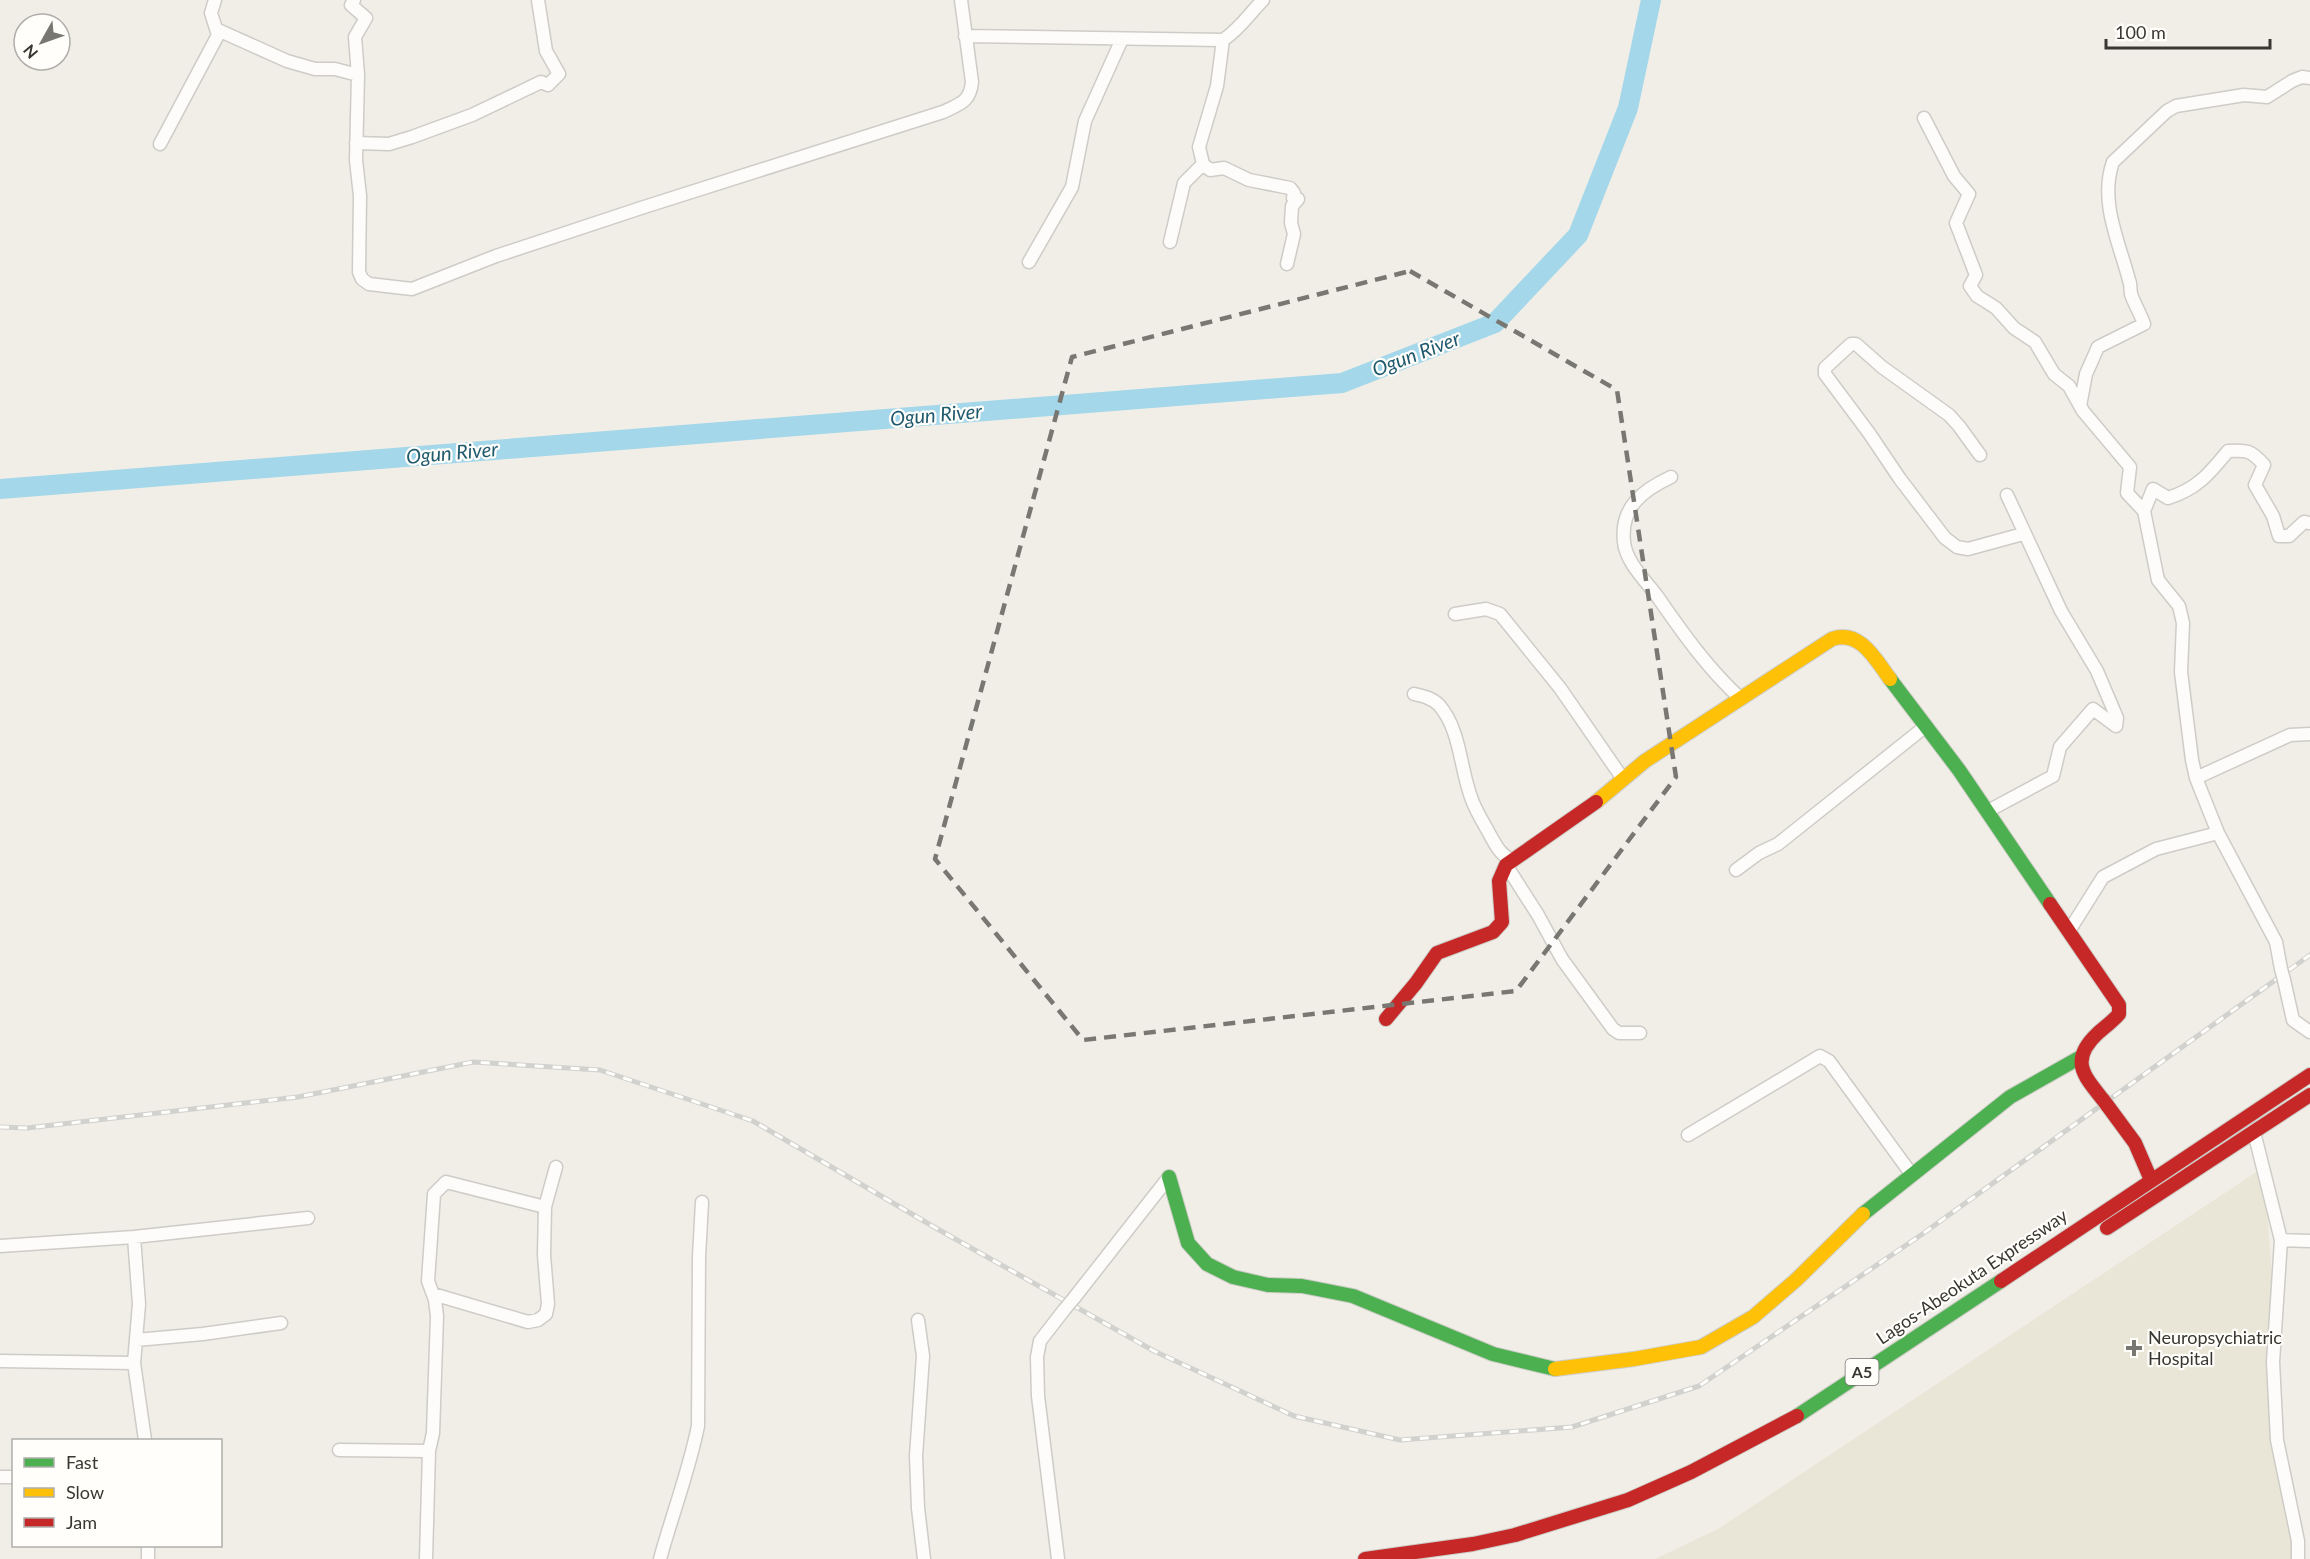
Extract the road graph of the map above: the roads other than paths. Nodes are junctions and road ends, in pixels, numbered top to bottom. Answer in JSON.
{"nodes":[{"id":1,"x":215,"y":0,"type":"edge"},
{"id":2,"x":354,"y":0,"type":"edge"},
{"id":3,"x":538,"y":0,"type":"edge"},
{"id":4,"x":961,"y":0,"type":"edge"},
{"id":5,"x":1263,"y":0,"type":"edge"},
{"id":6,"x":218,"y":35,"type":"junction"},
{"id":7,"x":965,"y":36,"type":"junction"},
{"id":8,"x":1122,"y":39,"type":"junction"},
{"id":9,"x":1223,"y":40,"type":"junction"},
{"id":10,"x":358,"y":75,"type":"junction"},
{"id":11,"x":2310,"y":78,"type":"edge"},
{"id":12,"x":1924,"y":118,"type":"dead end"},
{"id":13,"x":356,"y":143,"type":"junction"},
{"id":14,"x":160,"y":144,"type":"dead end"},
{"id":15,"x":1203,"y":164,"type":"junction"},
{"id":16,"x":1170,"y":242,"type":"dead end"},
{"id":17,"x":1029,"y":262,"type":"dead end"},
{"id":18,"x":1287,"y":264,"type":"dead end"},
{"id":19,"x":2080,"y":406,"type":"junction"},
{"id":20,"x":1980,"y":455,"type":"dead end"},
{"id":21,"x":1671,"y":477,"type":"dead end"},
{"id":22,"x":2007,"y":495,"type":"dead end"},
{"id":23,"x":2144,"y":511,"type":"junction"},
{"id":24,"x":2310,"y":523,"type":"edge"},
{"id":25,"x":2024,"y":534,"type":"junction"},
{"id":26,"x":1455,"y":614,"type":"dead end"},
{"id":27,"x":1414,"y":694,"type":"dead end"},
{"id":28,"x":1740,"y":699,"type":"junction"},
{"id":29,"x":1926,"y":726,"type":"junction"},
{"id":30,"x":2310,"y":734,"type":"edge"},
{"id":31,"x":2196,"y":778,"type":"junction"},
{"id":32,"x":1623,"y":779,"type":"junction"},
{"id":33,"x":1988,"y":811,"type":"junction"},
{"id":34,"x":2217,"y":833,"type":"junction"},
{"id":35,"x":1509,"y":863,"type":"junction"},
{"id":36,"x":1736,"y":870,"type":"dead end"},
{"id":37,"x":2069,"y":931,"type":"junction"},
{"id":38,"x":1386,"y":1018,"type":"dead end"},
{"id":39,"x":2310,"y":1032,"type":"edge"},
{"id":40,"x":1640,"y":1033,"type":"dead end"},
{"id":41,"x":2079,"y":1058,"type":"junction"},
{"id":42,"x":2310,"y":1075,"type":"edge"},
{"id":43,"x":2310,"y":1095,"type":"edge"},
{"id":44,"x":2254,"y":1132,"type":"junction"},
{"id":45,"x":1688,"y":1135,"type":"dead end"},
{"id":46,"x":556,"y":1167,"type":"dead end"},
{"id":47,"x":1912,"y":1175,"type":"junction"},
{"id":48,"x":1169,"y":1177,"type":"joint"},
{"id":49,"x":2151,"y":1180,"type":"junction"},
{"id":50,"x":702,"y":1202,"type":"dead end"},
{"id":51,"x":545,"y":1207,"type":"junction"},
{"id":52,"x":308,"y":1218,"type":"dead end"},
{"id":53,"x":134,"y":1237,"type":"junction"},
{"id":54,"x":2281,"y":1240,"type":"junction"},
{"id":55,"x":2310,"y":1241,"type":"edge"},
{"id":56,"x":0,"y":1246,"type":"edge"},
{"id":57,"x":433,"y":1294,"type":"junction"},
{"id":58,"x":918,"y":1320,"type":"dead end"},
{"id":59,"x":281,"y":1323,"type":"dead end"},
{"id":60,"x":136,"y":1340,"type":"junction"},
{"id":61,"x":0,"y":1361,"type":"edge"},
{"id":62,"x":134,"y":1363,"type":"junction"},
{"id":63,"x":145,"y":1439,"type":"edge"},
{"id":64,"x":339,"y":1450,"type":"dead end"},
{"id":65,"x":429,"y":1450,"type":"junction"},
{"id":66,"x":1743,"y":1460,"type":"dead end"},
{"id":67,"x":426,"y":1559,"type":"edge"},
{"id":68,"x":660,"y":1559,"type":"edge"},
{"id":69,"x":924,"y":1559,"type":"edge"},
{"id":70,"x":1058,"y":1559,"type":"edge"},
{"id":71,"x":1365,"y":1559,"type":"edge"},
{"id":72,"x":2298,"y":1559,"type":"edge"}],
"edges":[{"from":1,"to":6,"type":"street"},
{"from":2,"to":10,"type":"street"},
{"from":3,"to":13,"type":"street"},
{"from":4,"to":7,"type":"street"},
{"from":5,"to":9,"type":"street"},
{"from":6,"to":10,"type":"street"},
{"from":6,"to":14,"type":"street"},
{"from":7,"to":8,"type":"street"},
{"from":7,"to":13,"type":"street"},
{"from":8,"to":9,"type":"street"},
{"from":8,"to":17,"type":"street"},
{"from":9,"to":15,"type":"street"},
{"from":10,"to":13,"type":"street"},
{"from":11,"to":19,"type":"street"},
{"from":12,"to":19,"type":"street"},
{"from":15,"to":16,"type":"street"},
{"from":15,"to":18,"type":"street"},
{"from":19,"to":23,"type":"street"},
{"from":20,"to":25,"type":"street"},
{"from":21,"to":28,"type":"street"},
{"from":22,"to":25,"type":"street"},
{"from":23,"to":24,"type":"street"},
{"from":23,"to":31,"type":"street"},
{"from":25,"to":33,"type":"street"},
{"from":26,"to":32,"type":"street"},
{"from":27,"to":35,"type":"street"},
{"from":28,"to":29,"type":"main road"},
{"from":28,"to":32,"type":"main road"},
{"from":29,"to":33,"type":"main road"},
{"from":29,"to":36,"type":"street"},
{"from":30,"to":31,"type":"street"},
{"from":31,"to":34,"type":"street"},
{"from":32,"to":35,"type":"main road"},
{"from":33,"to":37,"type":"main road"},
{"from":34,"to":37,"type":"street"},
{"from":34,"to":39,"type":"street"},
{"from":35,"to":38,"type":"main road"},
{"from":35,"to":40,"type":"street"},
{"from":37,"to":41,"type":"main road"},
{"from":41,"to":47,"type":"main road"},
{"from":41,"to":49,"type":"main road"},
{"from":42,"to":49,"type":"main road","name":"Lagos-Abeokuta Expressway","number":"A5"},
{"from":43,"to":44,"type":"main road","name":"Lagos-Abeokuta Expressway","number":"A5"},
{"from":44,"to":54,"type":"street"},
{"from":44,"to":66,"type":"main road","name":"Lagos-Abeokuta Expressway","number":"A5"},
{"from":45,"to":47,"type":"street"},
{"from":46,"to":51,"type":"street"},
{"from":47,"to":48,"type":"main road"},
{"from":48,"to":70,"type":"street","bridge":true},
{"from":49,"to":71,"type":"main road","name":"Lagos-Abeokuta Expressway","number":"A5"},
{"from":50,"to":68,"type":"street"},
{"from":51,"to":57,"type":"street"},
{"from":51,"to":57,"type":"street"},
{"from":52,"to":53,"type":"street"},
{"from":53,"to":56,"type":"street"},
{"from":53,"to":60,"type":"street"},
{"from":54,"to":55,"type":"street"},
{"from":54,"to":72,"type":"street"},
{"from":57,"to":65,"type":"street"},
{"from":58,"to":69,"type":"street"},
{"from":59,"to":60,"type":"street"},
{"from":60,"to":62,"type":"street"},
{"from":61,"to":62,"type":"street"},
{"from":62,"to":63,"type":"street"},
{"from":64,"to":65,"type":"street"},
{"from":65,"to":67,"type":"street"}]}
